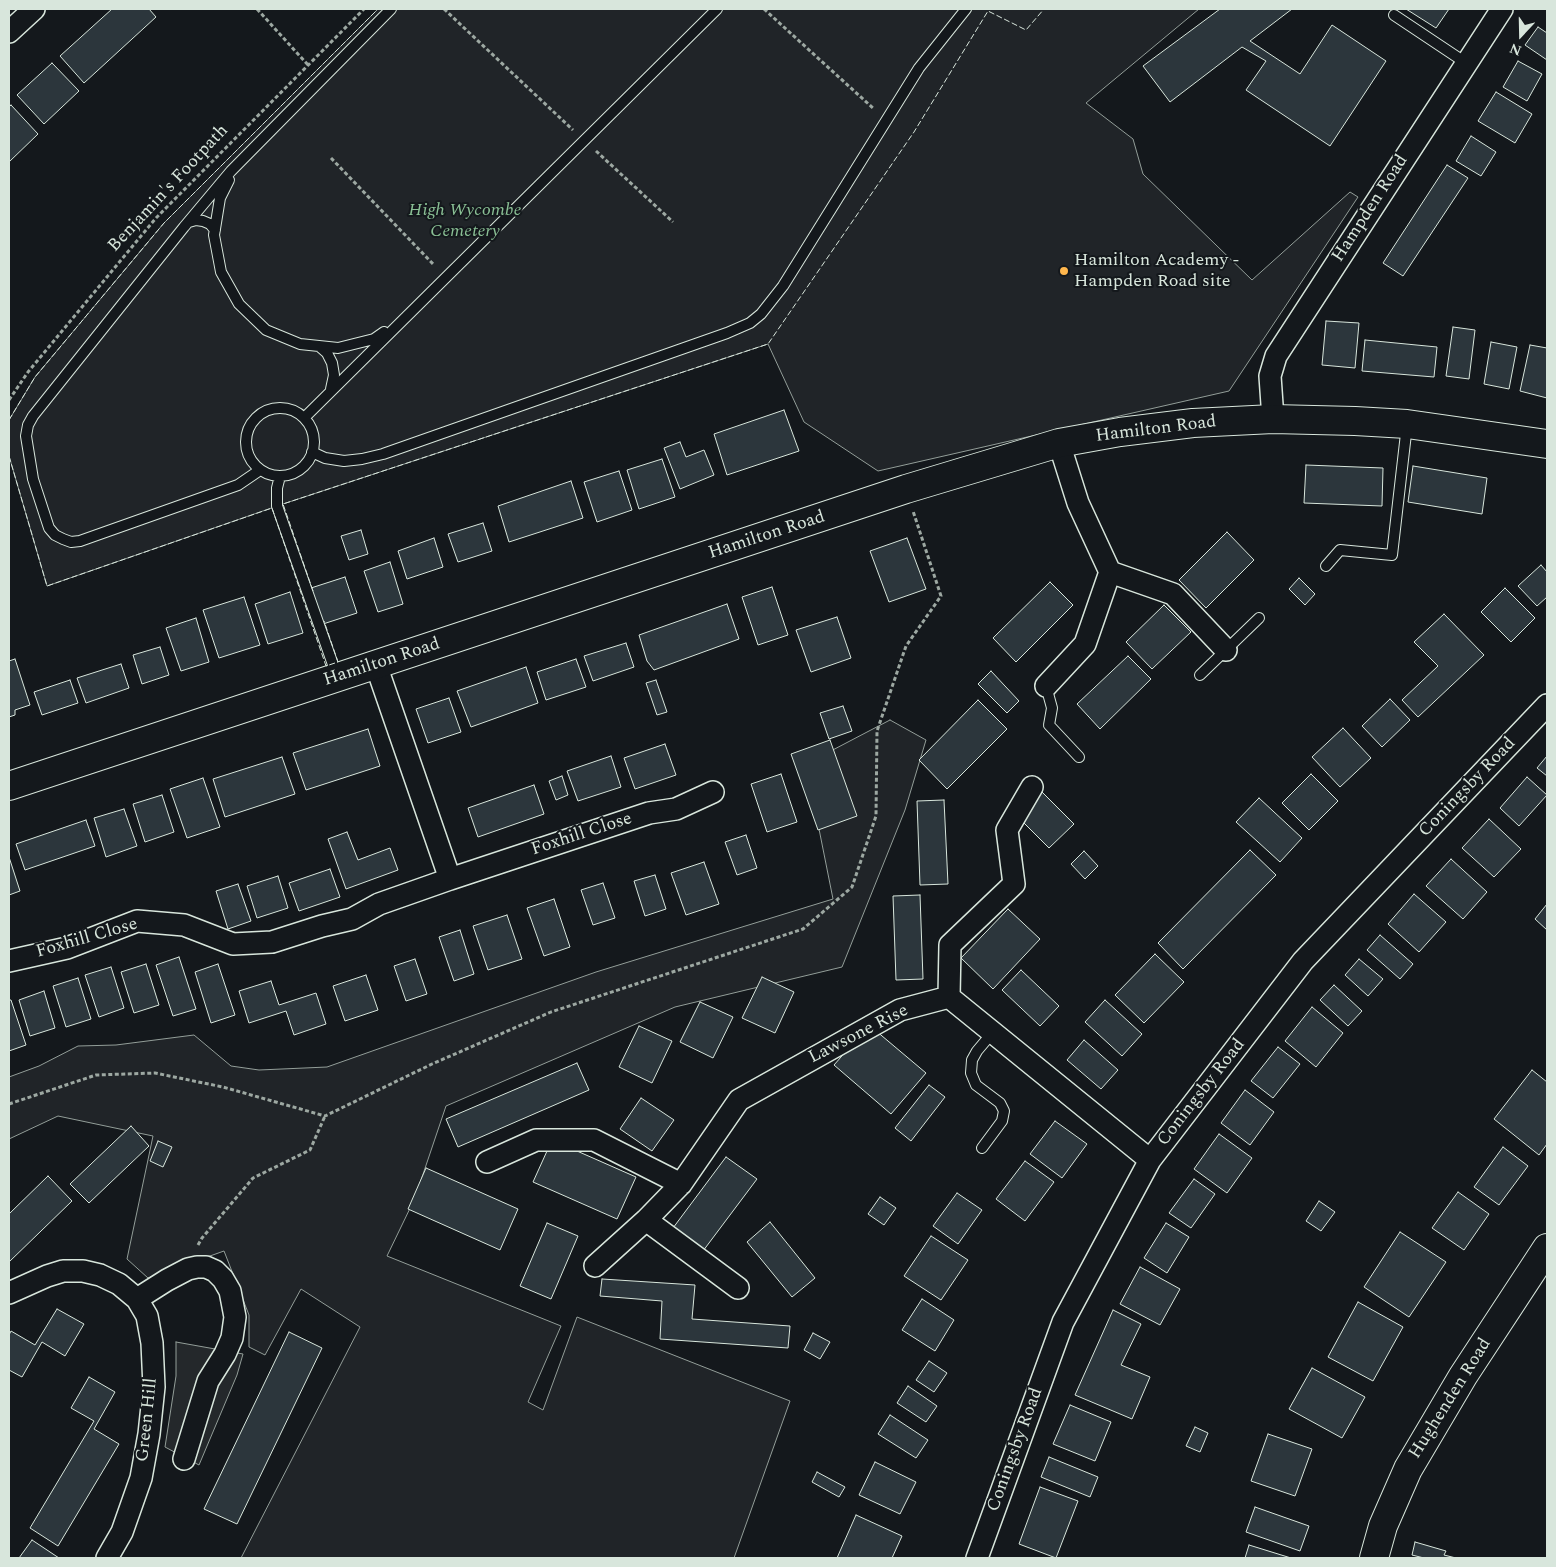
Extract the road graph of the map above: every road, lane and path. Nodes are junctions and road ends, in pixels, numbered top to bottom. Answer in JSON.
{"nodes":[{"id":1,"x":34,"y":9,"type":"edge"},
{"id":2,"x":257,"y":9,"type":"edge"},
{"id":3,"x":364,"y":9,"type":"edge"},
{"id":4,"x":391,"y":9,"type":"edge"},
{"id":5,"x":444,"y":9,"type":"edge"},
{"id":6,"x":717,"y":9,"type":"edge"},
{"id":7,"x":764,"y":9,"type":"edge"},
{"id":8,"x":966,"y":9,"type":"edge"},
{"id":9,"x":1502,"y":9,"type":"edge"},
{"id":10,"x":1394,"y":15,"type":"dead end"},
{"id":11,"x":9,"y":32,"type":"edge"},
{"id":12,"x":1466,"y":63,"type":"junction"},
{"id":13,"x":308,"y":65,"type":"junction"},
{"id":14,"x":886,"y":120,"type":"junction"},
{"id":15,"x":573,"y":130,"type":"dead end"},
{"id":16,"x":599,"y":154,"type":"dead end"},
{"id":17,"x":331,"y":158,"type":"dead end"},
{"id":18,"x":238,"y":164,"type":"junction"},
{"id":19,"x":188,"y":222,"type":"junction"},
{"id":20,"x":673,"y":222,"type":"dead end"},
{"id":21,"x":215,"y":230,"type":"junction"},
{"id":22,"x":429,"y":260,"type":"dead end"},
{"id":23,"x":399,"y":322,"type":"junction"},
{"id":24,"x":318,"y":346,"type":"junction"},
{"id":25,"x":329,"y":393,"type":"junction"},
{"id":26,"x":9,"y":400,"type":"edge"},
{"id":27,"x":304,"y":418,"type":"junction"},
{"id":28,"x":1273,"y":419,"type":"junction"},
{"id":29,"x":1407,"y":424,"type":"junction"},
{"id":30,"x":1060,"y":443,"type":"junction"},
{"id":31,"x":1547,"y":444,"type":"edge"},
{"id":32,"x":312,"y":452,"type":"junction"},
{"id":33,"x":260,"y":470,"type":"junction"},
{"id":34,"x":280,"y":476,"type":"junction"},
{"id":35,"x":906,"y":489,"type":"junction"},
{"id":36,"x":1326,"y":566,"type":"dead end"},
{"id":37,"x":1110,"y":572,"type":"junction"},
{"id":38,"x":1259,"y":618,"type":"dead end"},
{"id":39,"x":1226,"y":650,"type":"junction"},
{"id":40,"x":376,"y":665,"type":"junction"},
{"id":41,"x":1200,"y":675,"type":"dead end"},
{"id":42,"x":337,"y":677,"type":"junction"},
{"id":43,"x":1046,"y":686,"type":"joint"},
{"id":44,"x":1547,"y":705,"type":"edge"},
{"id":45,"x":1079,"y":757,"type":"dead end"},
{"id":46,"x":9,"y":786,"type":"edge"},
{"id":47,"x":1032,"y":787,"type":"dead end"},
{"id":48,"x":713,"y":792,"type":"dead end"},
{"id":49,"x":450,"y":879,"type":"junction"},
{"id":50,"x":9,"y":961,"type":"edge"},
{"id":51,"x":949,"y":997,"type":"junction"},
{"id":52,"x":993,"y":1032,"type":"junction"},
{"id":53,"x":9,"y":1104,"type":"edge"},
{"id":54,"x":325,"y":1116,"type":"junction"},
{"id":55,"x":982,"y":1148,"type":"dead end"},
{"id":56,"x":1150,"y":1160,"type":"junction"},
{"id":57,"x":486,"y":1162,"type":"dead end"},
{"id":58,"x":682,"y":1184,"type":"junction"},
{"id":59,"x":646,"y":1220,"type":"junction"},
{"id":60,"x":1547,"y":1248,"type":"edge"},
{"id":61,"x":595,"y":1266,"type":"dead end"},
{"id":62,"x":197,"y":1267,"type":"junction"},
{"id":63,"x":738,"y":1288,"type":"dead end"},
{"id":64,"x":9,"y":1293,"type":"edge"},
{"id":65,"x":138,"y":1299,"type":"junction"},
{"id":66,"x":184,"y":1460,"type":"dead end"},
{"id":67,"x":108,"y":1558,"type":"edge"},
{"id":68,"x":976,"y":1558,"type":"edge"},
{"id":69,"x":1374,"y":1558,"type":"edge"}],
"edges":[{"from":1,"to":11,"type":"street"},
{"from":2,"to":13,"type":"path"},
{"from":3,"to":13,"type":"path","name":"Benjamin's Footpath"},
{"from":4,"to":18,"type":"lane"},
{"from":5,"to":15,"type":"path"},
{"from":6,"to":23,"type":"lane"},
{"from":7,"to":14,"type":"path"},
{"from":8,"to":14,"type":"lane"},
{"from":9,"to":12,"type":"street","name":"Hampden Road"},
{"from":10,"to":12,"type":"lane"},
{"from":12,"to":28,"type":"street","name":"Hampden Road"},
{"from":13,"to":26,"type":"path","name":"Benjamin's Footpath"},
{"from":14,"to":32,"type":"lane"},
{"from":16,"to":20,"type":"path"},
{"from":17,"to":22,"type":"path"},
{"from":18,"to":19,"type":"lane"},
{"from":18,"to":21,"type":"lane"},
{"from":19,"to":21,"type":"lane"},
{"from":19,"to":33,"type":"lane"},
{"from":21,"to":24,"type":"lane"},
{"from":23,"to":24,"type":"lane"},
{"from":23,"to":25,"type":"lane"},
{"from":24,"to":25,"type":"lane"},
{"from":25,"to":27,"type":"lane"},
{"from":27,"to":32,"type":"lane"},
{"from":27,"to":33,"type":"lane"},
{"from":28,"to":29,"type":"street","name":"Hamilton Road"},
{"from":28,"to":30,"type":"street","name":"Hamilton Road"},
{"from":29,"to":31,"type":"street","name":"Hamilton Road"},
{"from":29,"to":36,"type":"lane"},
{"from":30,"to":35,"type":"street","name":"Hamilton Road"},
{"from":30,"to":37,"type":"street"},
{"from":32,"to":34,"type":"lane"},
{"from":33,"to":34,"type":"lane"},
{"from":34,"to":42,"type":"lane"},
{"from":35,"to":40,"type":"street","name":"Hamilton Road"},
{"from":35,"to":54,"type":"path"},
{"from":37,"to":39,"type":"street"},
{"from":37,"to":43,"type":"street"},
{"from":38,"to":39,"type":"lane"},
{"from":39,"to":41,"type":"lane"},
{"from":40,"to":42,"type":"street","name":"Hamilton Road"},
{"from":40,"to":49,"type":"street"},
{"from":42,"to":46,"type":"street","name":"Hamilton Road"},
{"from":43,"to":45,"type":"lane"},
{"from":44,"to":56,"type":"street","name":"Coningsby Road"},
{"from":47,"to":51,"type":"street"},
{"from":48,"to":49,"type":"street","name":"Foxhill Close"},
{"from":49,"to":50,"type":"street","name":"Foxhill Close"},
{"from":51,"to":52,"type":"street"},
{"from":51,"to":58,"type":"street","name":"Lawsone Rise"},
{"from":52,"to":55,"type":"lane"},
{"from":52,"to":56,"type":"street"},
{"from":53,"to":54,"type":"path"},
{"from":54,"to":62,"type":"path"},
{"from":56,"to":68,"type":"street","name":"Coningsby Road"},
{"from":57,"to":58,"type":"street"},
{"from":58,"to":59,"type":"street","name":"Lawsone Rise"},
{"from":59,"to":61,"type":"street","name":"Lawsone Rise"},
{"from":59,"to":63,"type":"street"},
{"from":60,"to":69,"type":"street","name":"Hughenden Road"},
{"from":62,"to":65,"type":"street"},
{"from":62,"to":66,"type":"street"},
{"from":64,"to":65,"type":"street","name":"Green Hill"},
{"from":65,"to":67,"type":"street","name":"Green Hill"}]}
